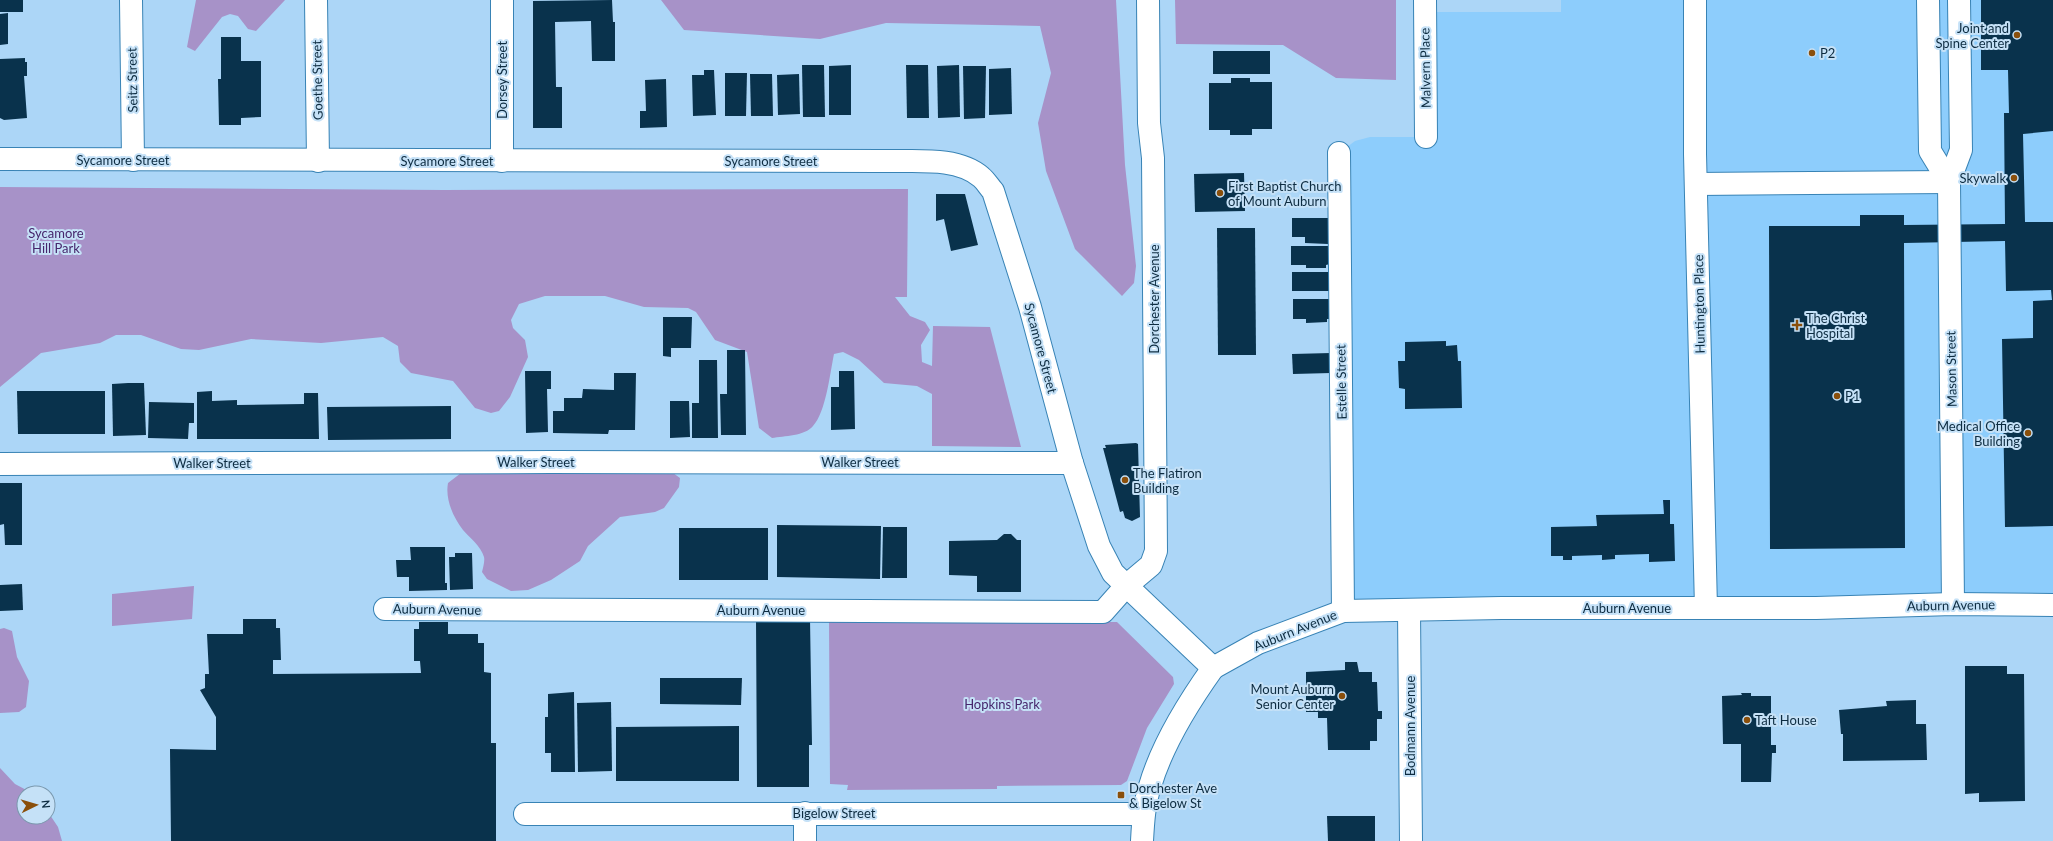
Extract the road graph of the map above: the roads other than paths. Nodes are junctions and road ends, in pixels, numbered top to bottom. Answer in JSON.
{"nodes":[{"id":1,"x":131,"y":0,"type":"edge"},
{"id":2,"x":316,"y":0,"type":"edge"},
{"id":3,"x":502,"y":0,"type":"edge"},
{"id":4,"x":1148,"y":0,"type":"edge"},
{"id":5,"x":1425,"y":0,"type":"edge"},
{"id":6,"x":1695,"y":0,"type":"edge"},
{"id":7,"x":1928,"y":0,"type":"edge"},
{"id":8,"x":1959,"y":0,"type":"edge"},
{"id":9,"x":1426,"y":137,"type":"dead end"},
{"id":10,"x":1339,"y":153,"type":"dead end"},
{"id":11,"x":0,"y":159,"type":"edge"},
{"id":12,"x":133,"y":160,"type":"junction"},
{"id":13,"x":318,"y":161,"type":"junction"},
{"id":14,"x":502,"y":161,"type":"junction"},
{"id":15,"x":1949,"y":182,"type":"junction"},
{"id":16,"x":1696,"y":184,"type":"junction"},
{"id":17,"x":1072,"y":463,"type":"junction"},
{"id":18,"x":0,"y":464,"type":"edge"},
{"id":19,"x":1126,"y":586,"type":"junction"},
{"id":20,"x":1953,"y":604,"type":"junction"},
{"id":21,"x":2053,"y":605,"type":"edge"},
{"id":22,"x":1706,"y":608,"type":"junction"},
{"id":23,"x":385,"y":609,"type":"dead end"},
{"id":24,"x":1409,"y":610,"type":"junction"},
{"id":25,"x":1343,"y":611,"type":"junction"},
{"id":26,"x":1213,"y":668,"type":"junction"},
{"id":27,"x":805,"y":813,"type":"junction"},
{"id":28,"x":525,"y":814,"type":"dead end"},
{"id":29,"x":1143,"y":814,"type":"junction"},
{"id":30,"x":805,"y":841,"type":"edge"},
{"id":31,"x":1142,"y":841,"type":"edge"},
{"id":32,"x":1411,"y":841,"type":"edge"}],
"edges":[{"from":1,"to":12,"type":"street","name":"Seitz Street"},
{"from":2,"to":13,"type":"street","name":"Goethe Street"},
{"from":3,"to":14,"type":"street","name":"Dorsey Street"},
{"from":4,"to":19,"type":"street","name":"Dorchester Avenue"},
{"from":5,"to":9,"type":"street","name":"Malvern Place"},
{"from":6,"to":16,"type":"street","name":"Huntington Place"},
{"from":7,"to":15,"type":"street"},
{"from":8,"to":15,"type":"street","name":"Mason Street"},
{"from":10,"to":25,"type":"street","name":"Estelle Street"},
{"from":11,"to":12,"type":"street","name":"Sycamore Street"},
{"from":12,"to":13,"type":"street","name":"Sycamore Street"},
{"from":13,"to":14,"type":"street","name":"Sycamore Street"},
{"from":14,"to":17,"type":"street","name":"Sycamore Street"},
{"from":15,"to":16,"type":"street"},
{"from":15,"to":20,"type":"street","name":"Mason Street"},
{"from":16,"to":22,"type":"street","name":"Huntington Place"},
{"from":17,"to":18,"type":"street","name":"Walker Street"},
{"from":17,"to":19,"type":"street","name":"Sycamore Street"},
{"from":19,"to":23,"type":"street","name":"Auburn Avenue"},
{"from":19,"to":26,"type":"street","name":"Sycamore Street"},
{"from":20,"to":21,"type":"street","name":"Auburn Avenue"},
{"from":20,"to":22,"type":"street","name":"Auburn Avenue"},
{"from":22,"to":24,"type":"street","name":"Auburn Avenue"},
{"from":24,"to":25,"type":"street","name":"Auburn Avenue"},
{"from":24,"to":32,"type":"street","name":"Bodmann Avenue"},
{"from":25,"to":26,"type":"street","name":"Auburn Avenue"},
{"from":26,"to":29,"type":"street"},
{"from":27,"to":28,"type":"street","name":"Bigelow Street"},
{"from":27,"to":29,"type":"street","name":"Bigelow Street"},
{"from":27,"to":30,"type":"street"},
{"from":29,"to":31,"type":"street"}]}
